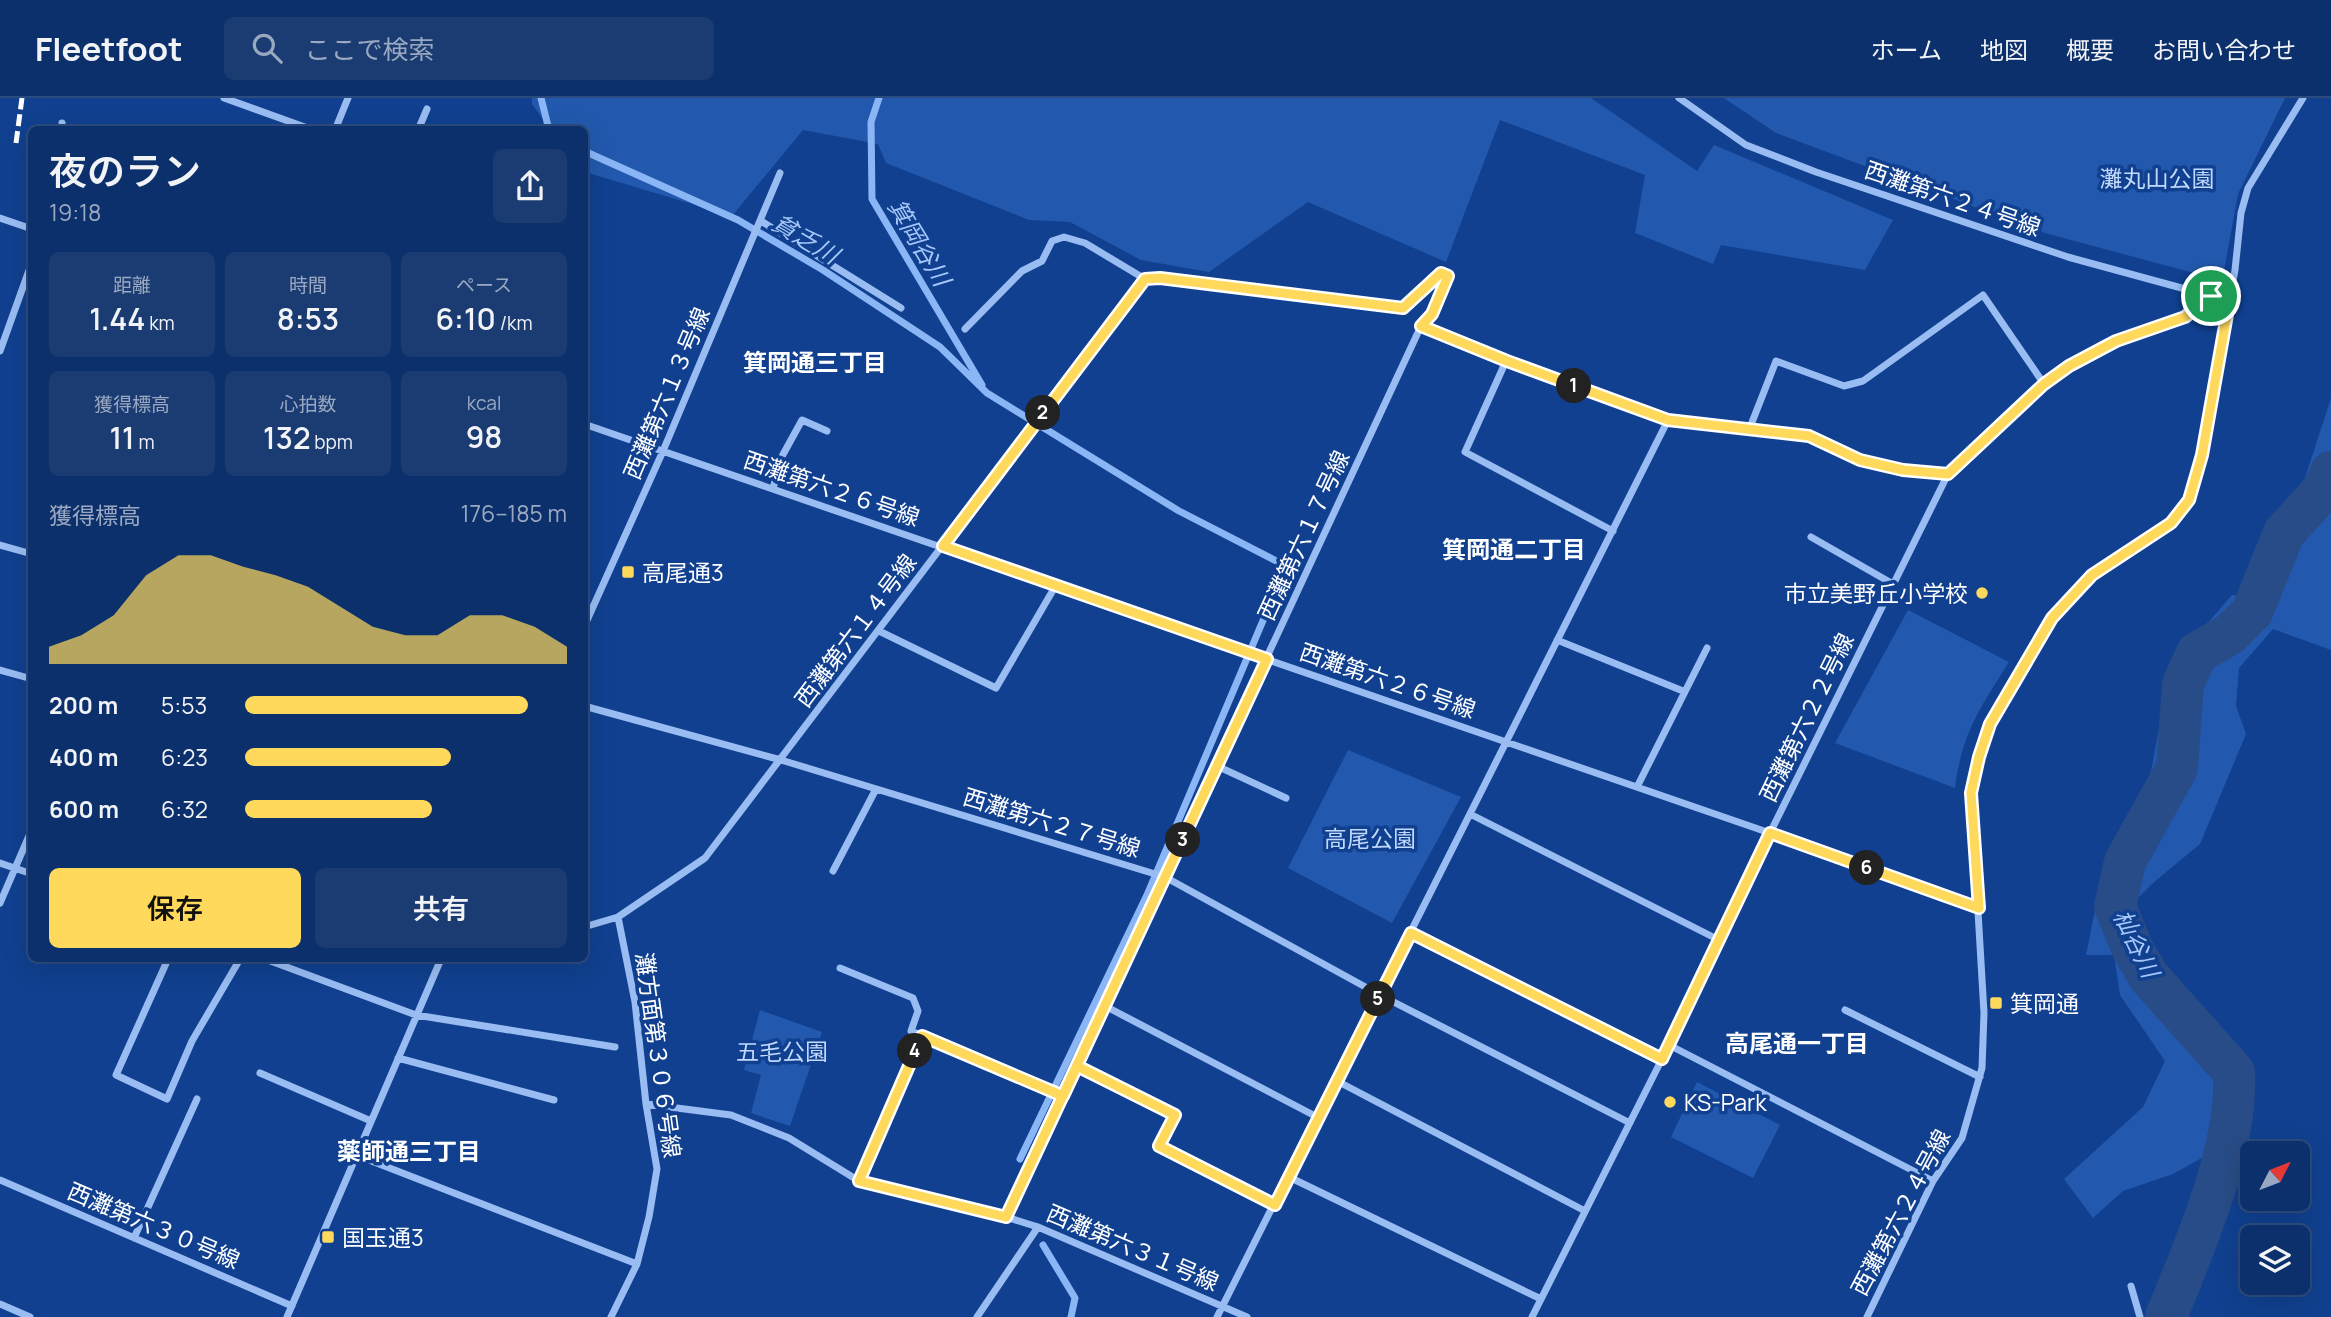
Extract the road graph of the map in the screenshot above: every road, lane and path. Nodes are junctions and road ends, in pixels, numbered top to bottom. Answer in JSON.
{"nodes":[{"id":1,"x":224,"y":98,"type":"edge"},
{"id":2,"x":348,"y":98,"type":"edge"},
{"id":3,"x":1679,"y":98,"type":"edge"},
{"id":4,"x":2303,"y":98,"type":"edge"},
{"id":5,"x":426,"y":109,"type":"dead end"},
{"id":6,"x":302,"y":126,"type":"edge"},
{"id":7,"x":337,"y":126,"type":"edge"},
{"id":8,"x":420,"y":126,"type":"edge"},
{"id":9,"x":780,"y":173,"type":"dead end"},
{"id":10,"x":0,"y":218,"type":"edge"},
{"id":11,"x":761,"y":220,"type":"junction"},
{"id":12,"x":28,"y":228,"type":"edge"},
{"id":13,"x":28,"y":273,"type":"edge"},
{"id":14,"x":1145,"y":279,"type":"junction"},
{"id":15,"x":2231,"y":292,"type":"junction"},
{"id":16,"x":2211,"y":296,"type":"junction"},
{"id":17,"x":901,"y":308,"type":"dead end"},
{"id":18,"x":1421,"y":326,"type":"junction"},
{"id":19,"x":965,"y":329,"type":"dead end"},
{"id":20,"x":0,"y":351,"type":"edge"},
{"id":21,"x":1507,"y":361,"type":"junction"},
{"id":22,"x":2044,"y":384,"type":"junction"},
{"id":23,"x":1668,"y":420,"type":"junction"},
{"id":24,"x":588,"y":425,"type":"edge"},
{"id":25,"x":827,"y":430,"type":"dead end"},
{"id":26,"x":1749,"y":430,"type":"junction"},
{"id":27,"x":663,"y":451,"type":"junction"},
{"id":28,"x":1948,"y":474,"type":"junction"},
{"id":29,"x":773,"y":489,"type":"junction"},
{"id":30,"x":1613,"y":531,"type":"junction"},
{"id":31,"x":1811,"y":537,"type":"dead end"},
{"id":32,"x":0,"y":545,"type":"edge"},
{"id":33,"x":943,"y":546,"type":"junction"},
{"id":34,"x":28,"y":553,"type":"edge"},
{"id":35,"x":1893,"y":584,"type":"junction"},
{"id":36,"x":1056,"y":585,"type":"junction"},
{"id":37,"x":588,"y":618,"type":"edge"},
{"id":38,"x":879,"y":631,"type":"junction"},
{"id":39,"x":1557,"y":640,"type":"junction"},
{"id":40,"x":1707,"y":648,"type":"dead end"},
{"id":41,"x":1267,"y":659,"type":"junction"},
{"id":42,"x":0,"y":670,"type":"edge"},
{"id":43,"x":28,"y":678,"type":"edge"},
{"id":44,"x":1683,"y":691,"type":"junction"},
{"id":45,"x":588,"y":707,"type":"edge"},
{"id":46,"x":1506,"y":742,"type":"junction"},
{"id":47,"x":781,"y":760,"type":"junction"},
{"id":48,"x":1217,"y":766,"type":"junction"},
{"id":49,"x":1637,"y":786,"type":"junction"},
{"id":50,"x":876,"y":789,"type":"junction"},
{"id":51,"x":1286,"y":798,"type":"dead end"},
{"id":52,"x":1470,"y":814,"type":"junction"},
{"id":53,"x":1770,"y":833,"type":"junction"},
{"id":54,"x":28,"y":839,"type":"edge"},
{"id":55,"x":0,"y":863,"type":"edge"},
{"id":56,"x":15,"y":868,"type":"junction"},
{"id":57,"x":833,"y":871,"type":"dead end"},
{"id":58,"x":28,"y":873,"type":"edge"},
{"id":59,"x":1166,"y":877,"type":"junction"},
{"id":60,"x":0,"y":904,"type":"edge"},
{"id":61,"x":1979,"y":908,"type":"junction"},
{"id":62,"x":618,"y":917,"type":"junction"},
{"id":63,"x":588,"y":926,"type":"edge"},
{"id":64,"x":1411,"y":933,"type":"junction"},
{"id":65,"x":1719,"y":940,"type":"junction"},
{"id":66,"x":167,"y":962,"type":"edge"},
{"id":67,"x":238,"y":962,"type":"edge"},
{"id":68,"x":274,"y":962,"type":"edge"},
{"id":69,"x":440,"y":962,"type":"edge"},
{"id":70,"x":840,"y":968,"type":"dead end"},
{"id":71,"x":1380,"y":995,"type":"junction"},
{"id":72,"x":1105,"y":1006,"type":"junction"},
{"id":73,"x":1845,"y":1010,"type":"dead end"},
{"id":74,"x":416,"y":1015,"type":"junction"},
{"id":75,"x":922,"y":1036,"type":"junction"},
{"id":76,"x":1669,"y":1045,"type":"junction"},
{"id":77,"x":615,"y":1047,"type":"dead end"},
{"id":78,"x":398,"y":1058,"type":"junction"},
{"id":79,"x":1662,"y":1059,"type":"junction"},
{"id":80,"x":1077,"y":1066,"type":"junction"},
{"id":81,"x":260,"y":1073,"type":"dead end"},
{"id":82,"x":1980,"y":1077,"type":"junction"},
{"id":83,"x":1337,"y":1082,"type":"junction"},
{"id":84,"x":1063,"y":1096,"type":"junction"},
{"id":85,"x":197,"y":1100,"type":"dead end"},
{"id":86,"x":554,"y":1100,"type":"dead end"},
{"id":87,"x":646,"y":1104,"type":"junction"},
{"id":88,"x":1319,"y":1118,"type":"junction"},
{"id":89,"x":371,"y":1121,"type":"junction"},
{"id":90,"x":1630,"y":1123,"type":"junction"},
{"id":91,"x":356,"y":1155,"type":"junction"},
{"id":92,"x":1289,"y":1177,"type":"junction"},
{"id":93,"x":0,"y":1180,"type":"edge"},
{"id":94,"x":859,"y":1181,"type":"junction"},
{"id":95,"x":1933,"y":1181,"type":"junction"},
{"id":96,"x":1275,"y":1205,"type":"junction"},
{"id":97,"x":1585,"y":1211,"type":"junction"},
{"id":98,"x":1006,"y":1217,"type":"junction"},
{"id":99,"x":1038,"y":1227,"type":"junction"},
{"id":100,"x":134,"y":1238,"type":"junction"},
{"id":101,"x":637,"y":1264,"type":"junction"},
{"id":102,"x":2131,"y":1286,"type":"dead end"},
{"id":103,"x":1541,"y":1299,"type":"junction"},
{"id":104,"x":0,"y":1304,"type":"edge"},
{"id":105,"x":292,"y":1306,"type":"junction"},
{"id":106,"x":1222,"y":1306,"type":"junction"},
{"id":107,"x":30,"y":1317,"type":"edge"},
{"id":108,"x":287,"y":1317,"type":"edge"},
{"id":109,"x":611,"y":1317,"type":"edge"},
{"id":110,"x":977,"y":1317,"type":"edge"},
{"id":111,"x":1217,"y":1317,"type":"edge"},
{"id":112,"x":1247,"y":1317,"type":"edge"},
{"id":113,"x":1532,"y":1317,"type":"edge"},
{"id":114,"x":1867,"y":1317,"type":"edge"},
{"id":115,"x":2140,"y":1317,"type":"edge"}],
"edges":[{"from":1,"to":6,"type":"street"},
{"from":2,"to":7,"type":"street"},
{"from":3,"to":16,"type":"street","name":"西灘第六２４号線"},
{"from":4,"to":15,"type":"street","name":"西灘第六２４号線"},
{"from":5,"to":8,"type":"street"},
{"from":9,"to":11,"type":"street","name":"西灘第六１３号線"},
{"from":10,"to":12,"type":"street"},
{"from":11,"to":17,"type":"street"},
{"from":11,"to":27,"type":"street","name":"西灘第六１３号線"},
{"from":13,"to":20,"type":"street"},
{"from":14,"to":18,"type":"street","name":"西灘第六１７号線"},
{"from":14,"to":19,"type":"street"},
{"from":14,"to":33,"type":"street","name":"西灘第六１４号線"},
{"from":15,"to":16,"type":"street","name":"西灘第六２４号線"},
{"from":15,"to":61,"type":"street","name":"西灘第六２４号線"},
{"from":16,"to":22,"type":"street"},
{"from":18,"to":21,"type":"street"},
{"from":18,"to":41,"type":"street","name":"西灘第六１７号線"},
{"from":21,"to":23,"type":"street"},
{"from":21,"to":30,"type":"street"},
{"from":22,"to":26,"type":"street"},
{"from":22,"to":28,"type":"street"},
{"from":23,"to":26,"type":"street"},
{"from":23,"to":30,"type":"street"},
{"from":24,"to":27,"type":"street","name":"西灘第六２６号線"},
{"from":25,"to":29,"type":"street"},
{"from":26,"to":28,"type":"street"},
{"from":27,"to":29,"type":"street","name":"西灘第六２６号線"},
{"from":27,"to":37,"type":"street","name":"西灘第六１３号線"},
{"from":28,"to":35,"type":"street","name":"西灘第六２２号線"},
{"from":29,"to":33,"type":"street","name":"西灘第六２６号線"},
{"from":30,"to":39,"type":"street"},
{"from":31,"to":35,"type":"street"},
{"from":32,"to":34,"type":"street"},
{"from":33,"to":36,"type":"street","name":"西灘第六２６号線"},
{"from":33,"to":38,"type":"street","name":"西灘第六１４号線"},
{"from":35,"to":53,"type":"street","name":"西灘第六２２号線"},
{"from":36,"to":38,"type":"street"},
{"from":36,"to":41,"type":"street","name":"西灘第六２６号線"},
{"from":38,"to":47,"type":"street","name":"西灘第六１４号線"},
{"from":39,"to":44,"type":"street"},
{"from":39,"to":46,"type":"street"},
{"from":40,"to":44,"type":"street"},
{"from":41,"to":46,"type":"street","name":"西灘第六２６号線"},
{"from":41,"to":48,"type":"street","name":"西灘第六１７号線"},
{"from":42,"to":43,"type":"street"},
{"from":44,"to":49,"type":"street"},
{"from":45,"to":47,"type":"street","name":"西灘第六２７号線"},
{"from":46,"to":49,"type":"street","name":"西灘第六２６号線"},
{"from":46,"to":52,"type":"street"},
{"from":47,"to":50,"type":"street","name":"西灘第六２７号線"},
{"from":47,"to":62,"type":"street","name":"西灘第六１４号線"},
{"from":48,"to":51,"type":"street"},
{"from":48,"to":59,"type":"street","name":"西灘第六１７号線"},
{"from":49,"to":53,"type":"street","name":"西灘第六２６号線"},
{"from":50,"to":57,"type":"street"},
{"from":50,"to":59,"type":"street","name":"西灘第六２７号線"},
{"from":52,"to":64,"type":"street"},
{"from":52,"to":65,"type":"street"},
{"from":53,"to":61,"type":"street","name":"西灘第六２６号線"},
{"from":53,"to":65,"type":"street","name":"西灘第六２２号線"},
{"from":54,"to":56,"type":"street"},
{"from":55,"to":56,"type":"street"},
{"from":56,"to":58,"type":"street"},
{"from":56,"to":60,"type":"street"},
{"from":59,"to":71,"type":"street","name":"西灘第六２７号線"},
{"from":59,"to":72,"type":"street","name":"西灘第六１７号線"},
{"from":61,"to":82,"type":"street","name":"西灘第六２４号線"},
{"from":62,"to":63,"type":"street","name":"西灘第六１４号線"},
{"from":62,"to":87,"type":"street","name":"灘方面第３０６号線"},
{"from":64,"to":71,"type":"street"},
{"from":64,"to":79,"type":"street"},
{"from":65,"to":76,"type":"street","name":"西灘第六２２号線"},
{"from":66,"to":67,"type":"street"},
{"from":68,"to":74,"type":"street"},
{"from":69,"to":74,"type":"street"},
{"from":70,"to":75,"type":"street"},
{"from":71,"to":83,"type":"street"},
{"from":71,"to":90,"type":"street","name":"西灘第六２７号線"},
{"from":72,"to":80,"type":"street","name":"西灘第六１７号線"},
{"from":72,"to":88,"type":"street"},
{"from":73,"to":82,"type":"street"},
{"from":74,"to":77,"type":"street"},
{"from":74,"to":78,"type":"street"},
{"from":75,"to":84,"type":"street"},
{"from":75,"to":94,"type":"street"},
{"from":76,"to":79,"type":"street","name":"西灘第六２２号線"},
{"from":76,"to":95,"type":"street"},
{"from":78,"to":86,"type":"street"},
{"from":78,"to":89,"type":"street"},
{"from":79,"to":90,"type":"street","name":"西灘第六２２号線"},
{"from":80,"to":84,"type":"street","name":"西灘第六１７号線"},
{"from":80,"to":96,"type":"street"},
{"from":81,"to":89,"type":"street"},
{"from":82,"to":95,"type":"street","name":"西灘第六２４号線"},
{"from":83,"to":88,"type":"street"},
{"from":83,"to":97,"type":"street"},
{"from":84,"to":98,"type":"street","name":"西灘第六１７号線"},
{"from":85,"to":100,"type":"street"},
{"from":87,"to":94,"type":"street","name":"西灘第六３１号線"},
{"from":87,"to":101,"type":"street","name":"灘方面第３０６号線"},
{"from":88,"to":92,"type":"street"},
{"from":89,"to":91,"type":"street"},
{"from":90,"to":97,"type":"street","name":"西灘第六２２号線"},
{"from":91,"to":101,"type":"street"},
{"from":91,"to":105,"type":"street"},
{"from":92,"to":96,"type":"street"},
{"from":92,"to":103,"type":"street"},
{"from":93,"to":100,"type":"street","name":"西灘第六３０号線"},
{"from":94,"to":98,"type":"street","name":"西灘第六３１号線"},
{"from":95,"to":114,"type":"street","name":"西灘第六２４号線"},
{"from":96,"to":106,"type":"street"},
{"from":97,"to":103,"type":"street","name":"西灘第六２２号線"},
{"from":98,"to":99,"type":"street","name":"西灘第六３１号線"},
{"from":99,"to":106,"type":"street","name":"西灘第六３１号線"},
{"from":99,"to":110,"type":"street"},
{"from":100,"to":105,"type":"street","name":"西灘第六３０号線"},
{"from":101,"to":109,"type":"street","name":"灘方面第３０６号線"},
{"from":102,"to":115,"type":"street"},
{"from":103,"to":113,"type":"street","name":"西灘第六２２号線"},
{"from":104,"to":107,"type":"street"},
{"from":105,"to":108,"type":"street"},
{"from":106,"to":111,"type":"street"},
{"from":106,"to":112,"type":"street","name":"西灘第六３１号線"}]}
